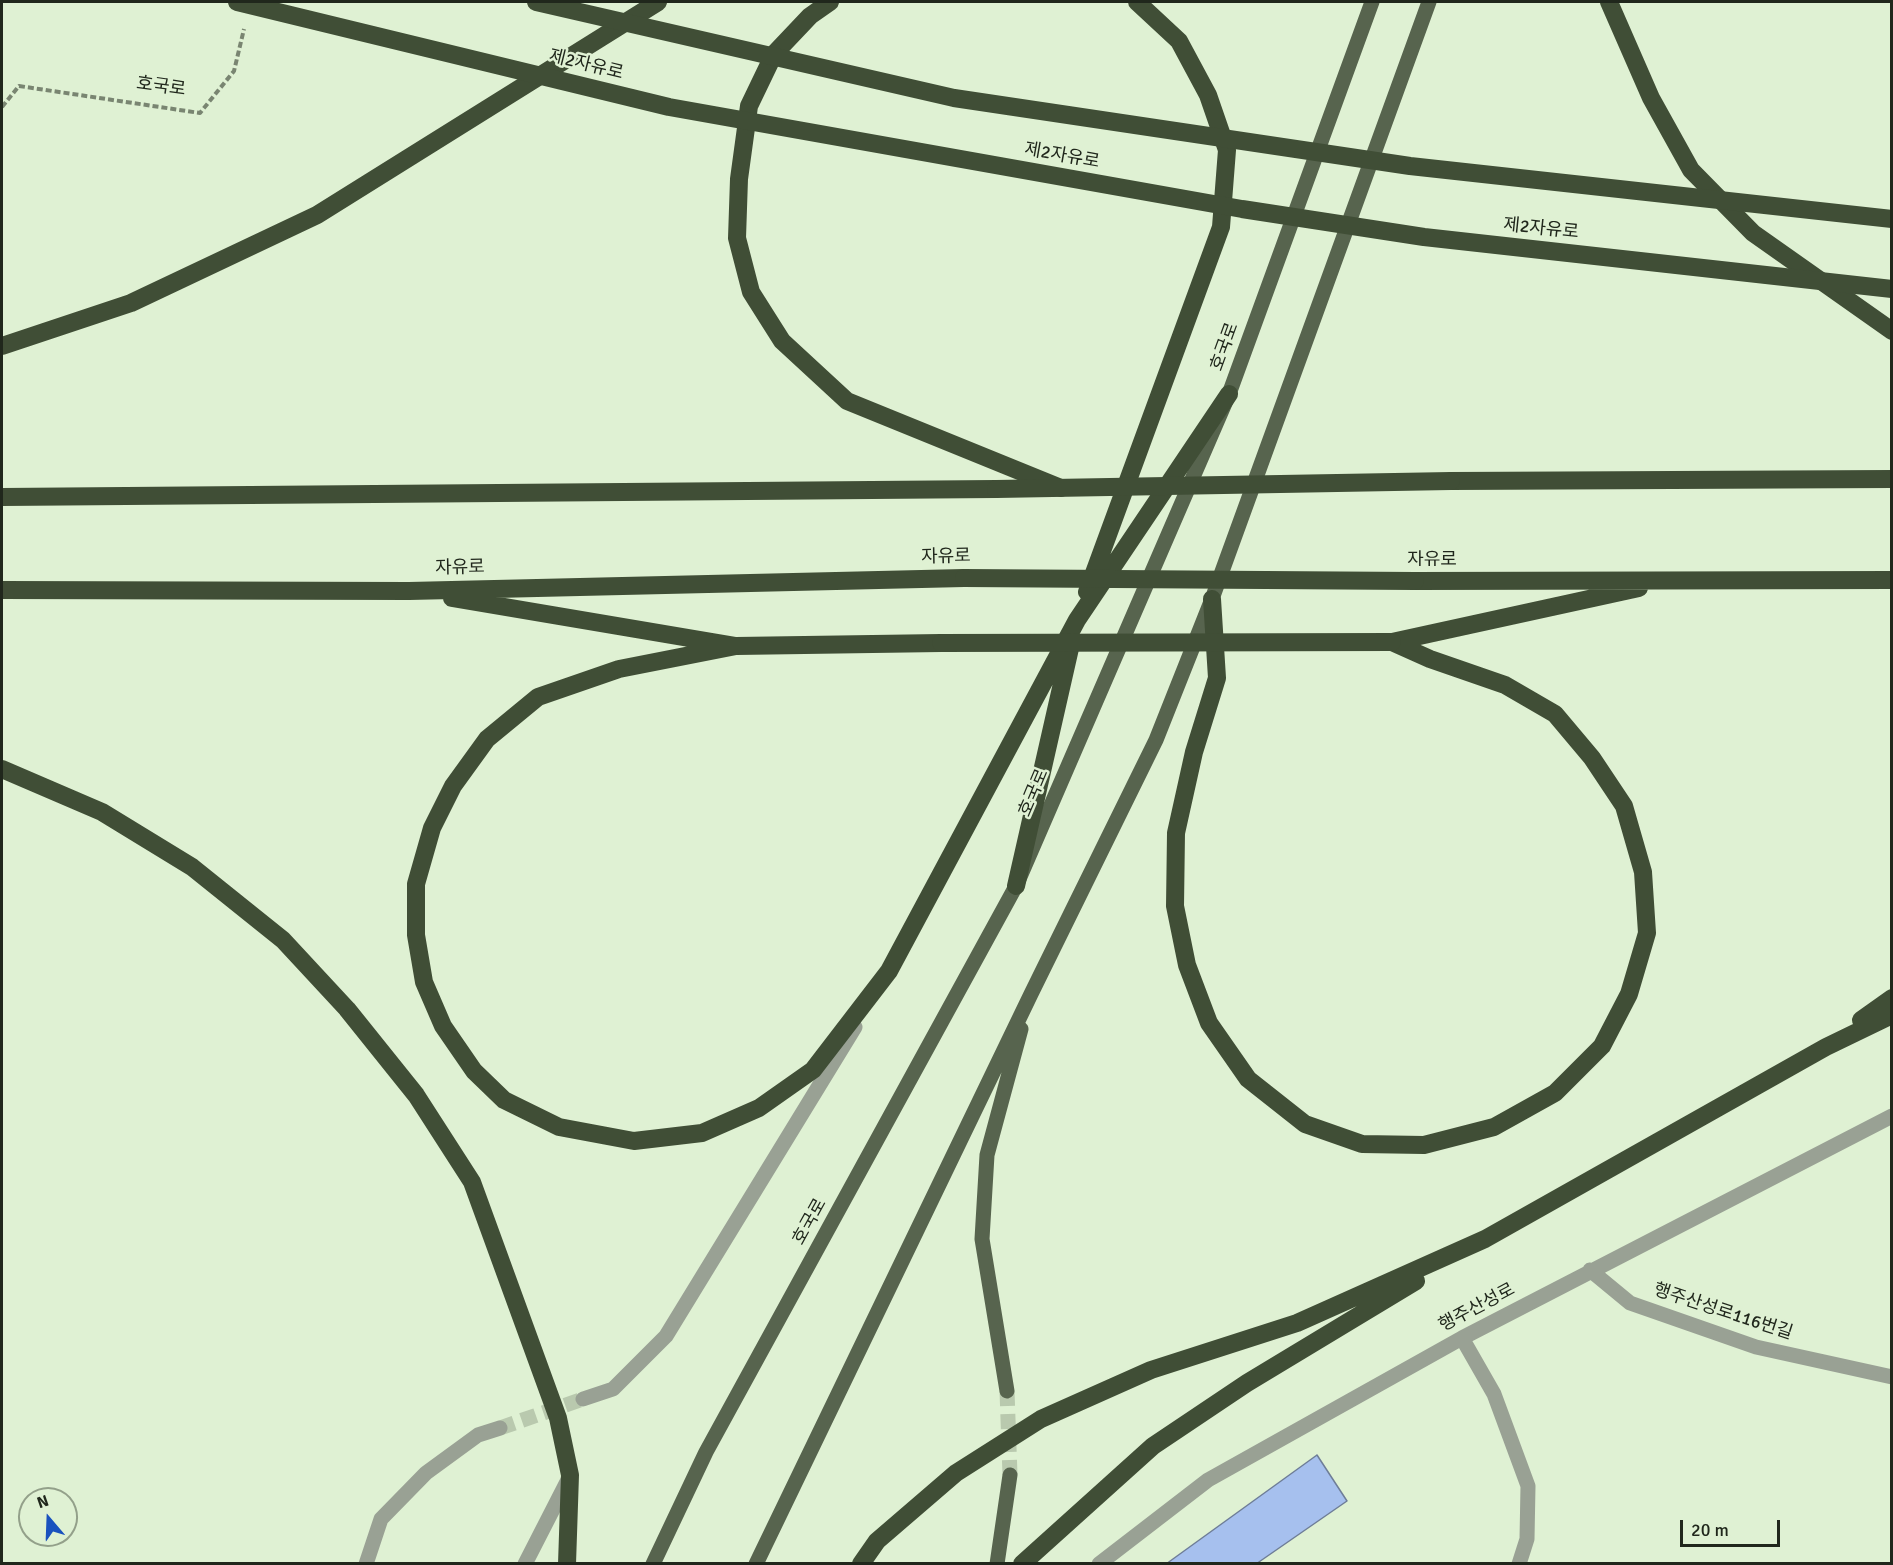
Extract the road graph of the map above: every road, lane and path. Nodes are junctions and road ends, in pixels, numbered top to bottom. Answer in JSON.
{"nodes":[{"id":1,"x":237,"y":2,"type":"edge"},
{"id":2,"x":536,"y":2,"type":"edge"},
{"id":3,"x":658,"y":2,"type":"edge"},
{"id":4,"x":830,"y":2,"type":"edge"},
{"id":5,"x":1137,"y":2,"type":"edge"},
{"id":6,"x":1372,"y":2,"type":"edge"},
{"id":7,"x":1429,"y":2,"type":"edge"},
{"id":8,"x":1609,"y":2,"type":"edge"},
{"id":9,"x":245,"y":25,"type":"dead end"},
{"id":10,"x":2,"y":107,"type":"edge"},
{"id":11,"x":1892,"y":219,"type":"edge"},
{"id":12,"x":1892,"y":289,"type":"edge"},
{"id":13,"x":1892,"y":331,"type":"edge"},
{"id":14,"x":2,"y":346,"type":"edge"},
{"id":15,"x":1229,"y":394,"type":"junction"},
{"id":16,"x":1892,"y":479,"type":"edge"},
{"id":17,"x":1061,"y":488,"type":"junction"},
{"id":18,"x":2,"y":497,"type":"edge"},
{"id":19,"x":1674,"y":580,"type":"junction"},
{"id":20,"x":1892,"y":580,"type":"edge"},
{"id":21,"x":2,"y":590,"type":"edge"},
{"id":22,"x":408,"y":591,"type":"junction"},
{"id":23,"x":1212,"y":599,"type":"junction"},
{"id":24,"x":1077,"y":620,"type":"junction"},
{"id":25,"x":1392,"y":642,"type":"junction"},
{"id":26,"x":736,"y":646,"type":"junction"},
{"id":27,"x":2,"y":769,"type":"edge"},
{"id":28,"x":1016,"y":886,"type":"junction"},
{"id":29,"x":889,"y":971,"type":"junction"},
{"id":30,"x":1031,"y":994,"type":"junction"},
{"id":31,"x":1892,"y":998,"type":"edge"},
{"id":32,"x":1892,"y":1015,"type":"edge"},
{"id":33,"x":1826,"y":1047,"type":"junction"},
{"id":34,"x":1892,"y":1116,"type":"edge"},
{"id":35,"x":1485,"y":1239,"type":"junction"},
{"id":36,"x":1590,"y":1270,"type":"junction"},
{"id":37,"x":1462,"y":1338,"type":"junction"},
{"id":38,"x":1892,"y":1377,"type":"edge"},
{"id":39,"x":1007,"y":1391,"type":"tunnel mouth"},
{"id":40,"x":583,"y":1399,"type":"tunnel mouth"},
{"id":41,"x":500,"y":1428,"type":"tunnel mouth"},
{"id":42,"x":570,"y":1475,"type":"junction"},
{"id":43,"x":1010,"y":1475,"type":"tunnel mouth"},
{"id":44,"x":366,"y":1563,"type":"edge"},
{"id":45,"x":525,"y":1563,"type":"edge"},
{"id":46,"x":567,"y":1563,"type":"edge"},
{"id":47,"x":653,"y":1563,"type":"edge"},
{"id":48,"x":756,"y":1563,"type":"edge"},
{"id":49,"x":861,"y":1563,"type":"edge"},
{"id":50,"x":997,"y":1563,"type":"edge"},
{"id":51,"x":1022,"y":1563,"type":"edge"},
{"id":52,"x":1099,"y":1563,"type":"edge"},
{"id":53,"x":1519,"y":1563,"type":"edge"}],
"edges":[{"from":1,"to":12,"type":"highway","name":"제2자유로","bridge":true},
{"from":2,"to":11,"type":"highway","bridge":true},
{"from":3,"to":14,"type":"highway"},
{"from":4,"to":17,"type":"highway"},
{"from":5,"to":24,"type":"highway"},
{"from":6,"to":15,"type":"main road","name":"호국로"},
{"from":7,"to":23,"type":"main road"},
{"from":8,"to":13,"type":"highway"},
{"from":9,"to":10,"type":"path","name":"호국로"},
{"from":15,"to":24,"type":"highway"},
{"from":15,"to":28,"type":"main road","name":"호국로"},
{"from":16,"to":17,"type":"highway","bridge":true},
{"from":17,"to":18,"type":"highway","bridge":true},
{"from":19,"to":20,"type":"highway","name":"자유로"},
{"from":19,"to":22,"type":"highway","name":"자유로","bridge":true},
{"from":19,"to":25,"type":"highway"},
{"from":21,"to":22,"type":"highway","name":"자유로"},
{"from":22,"to":26,"type":"highway"},
{"from":23,"to":25,"type":"highway"},
{"from":23,"to":30,"type":"main road"},
{"from":24,"to":28,"type":"highway"},
{"from":24,"to":29,"type":"highway"},
{"from":25,"to":26,"type":"highway","bridge":true},
{"from":26,"to":29,"type":"highway"},
{"from":27,"to":42,"type":"highway"},
{"from":28,"to":47,"type":"main road","name":"호국로"},
{"from":29,"to":40,"type":"street"},
{"from":30,"to":39,"type":"main road"},
{"from":30,"to":48,"type":"main road"},
{"from":31,"to":33,"type":"highway"},
{"from":32,"to":33,"type":"highway"},
{"from":33,"to":35,"type":"highway"},
{"from":34,"to":36,"type":"street","name":"행주산성로"},
{"from":35,"to":49,"type":"highway"},
{"from":35,"to":51,"type":"highway"},
{"from":36,"to":37,"type":"street","name":"행주산성로"},
{"from":36,"to":38,"type":"street","name":"행주산성로116번길"},
{"from":37,"to":52,"type":"street","name":"행주산성로"},
{"from":37,"to":53,"type":"street"},
{"from":41,"to":44,"type":"street"},
{"from":42,"to":45,"type":"street"},
{"from":42,"to":46,"type":"highway"},
{"from":43,"to":50,"type":"main road"}]}
